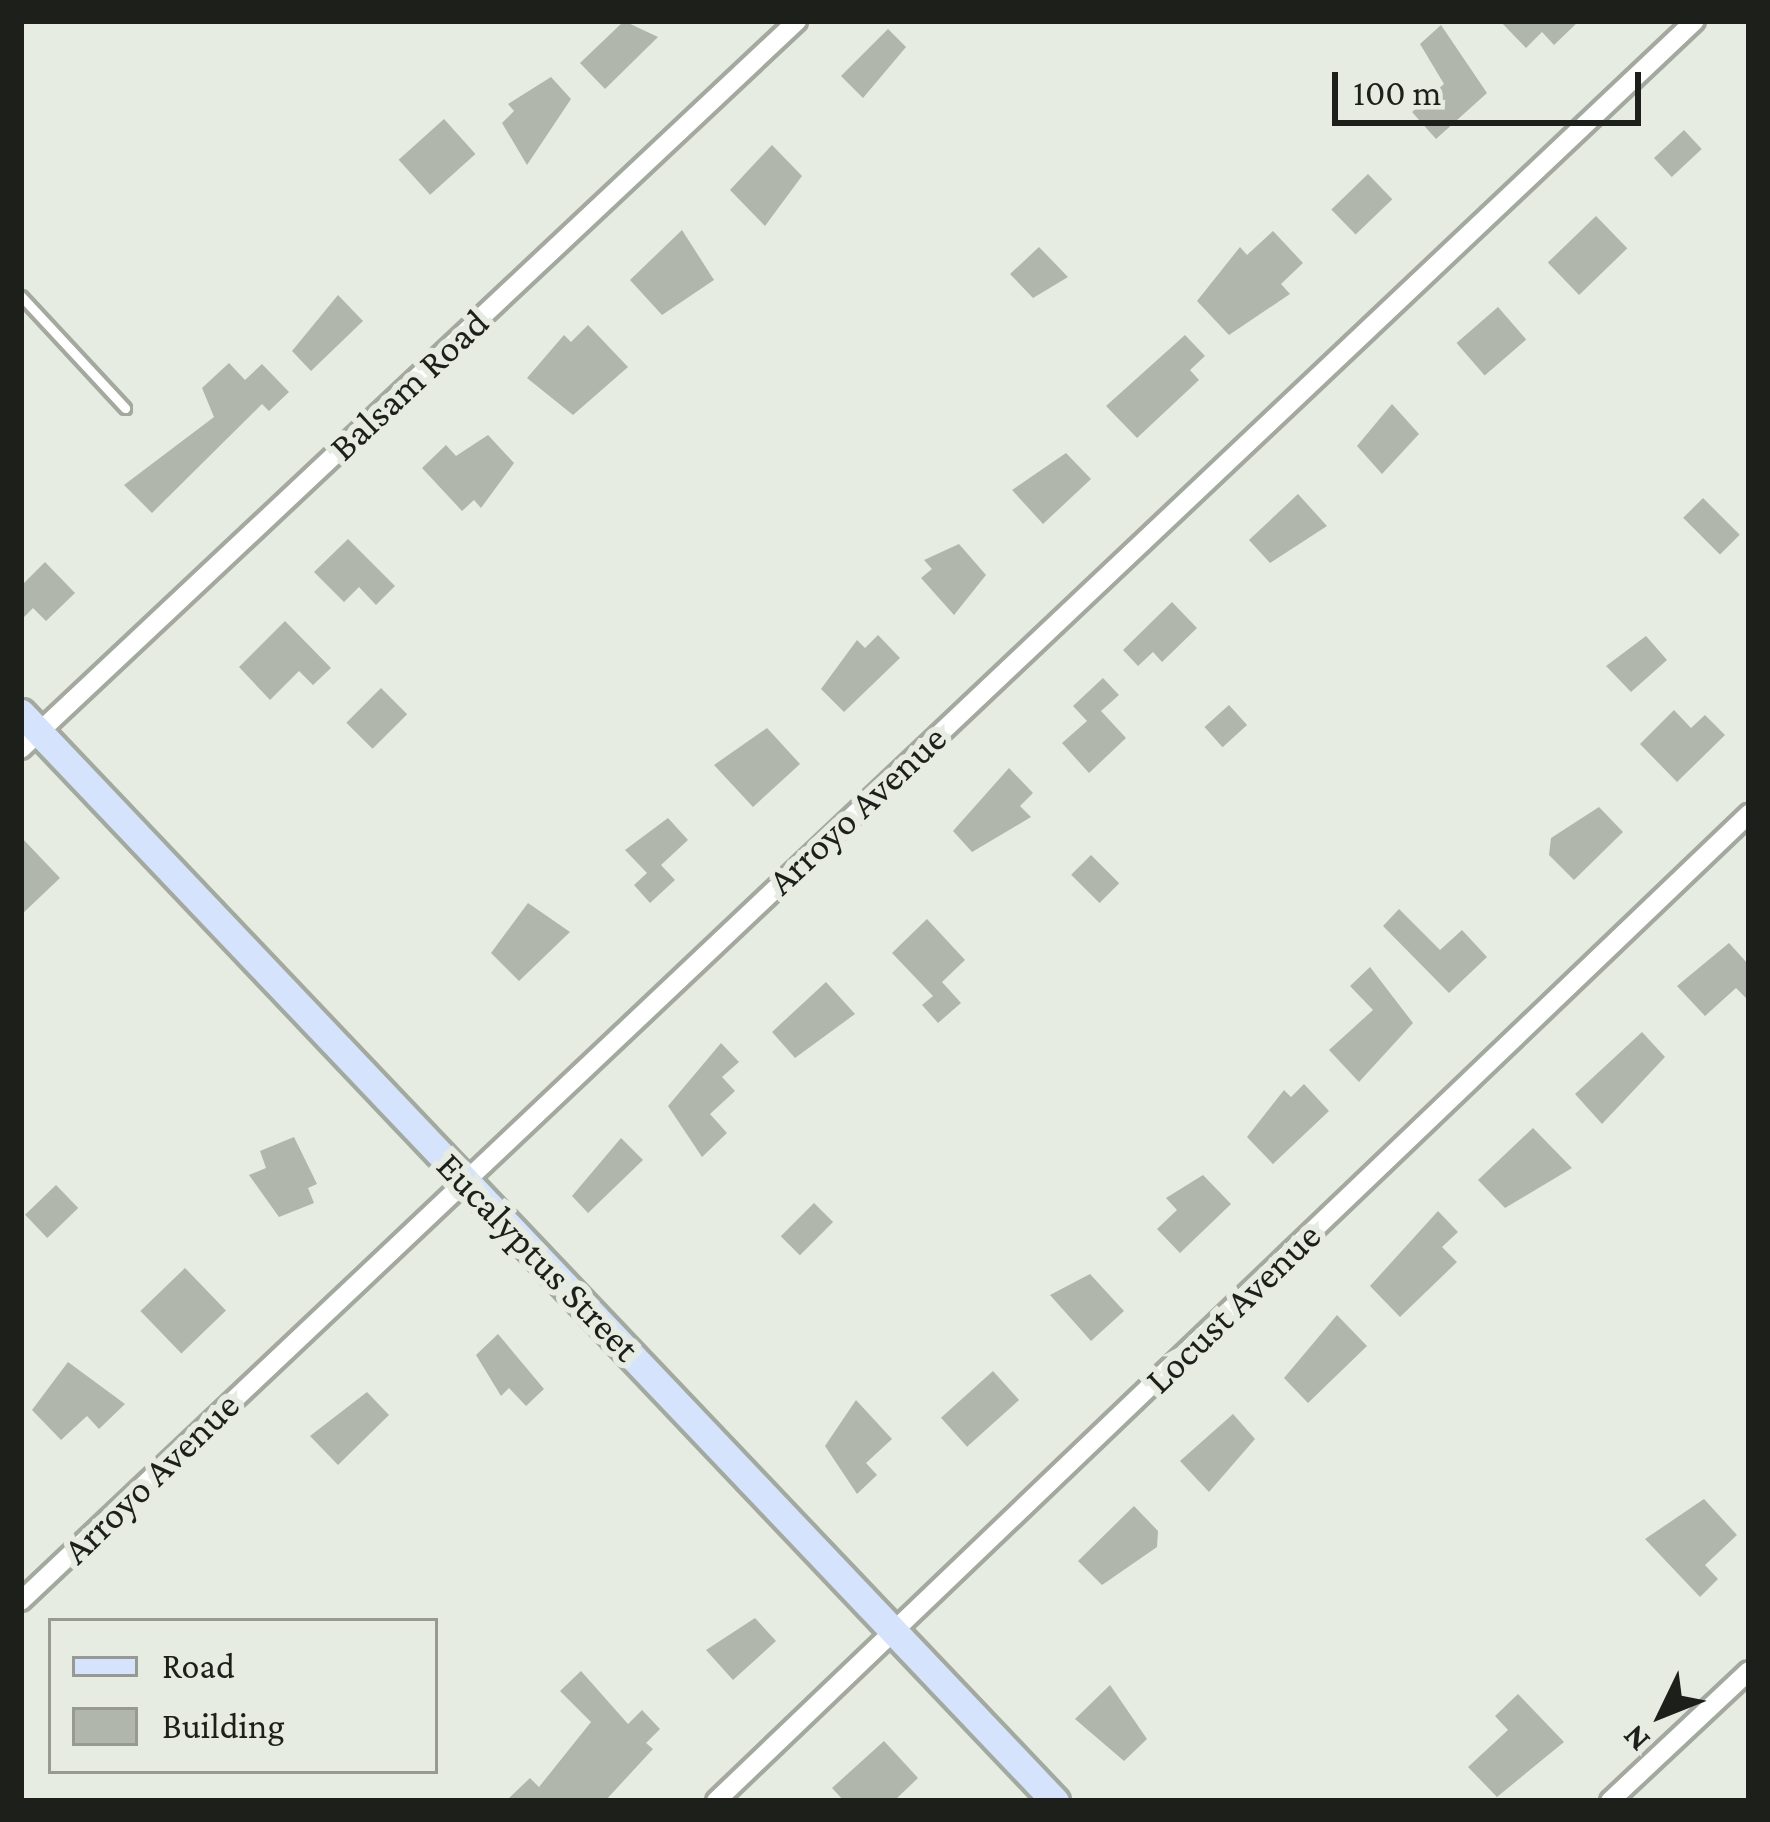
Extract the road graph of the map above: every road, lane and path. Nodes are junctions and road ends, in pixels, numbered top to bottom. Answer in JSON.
{"nodes":[{"id":1,"x":796,"y":21,"type":"edge"},
{"id":2,"x":1695,"y":21,"type":"edge"},
{"id":3,"x":21,"y":296,"type":"edge"},
{"id":4,"x":125,"y":408,"type":"dead end"},
{"id":5,"x":27,"y":732,"type":"edge"},
{"id":6,"x":1749,"y":814,"type":"edge"},
{"id":7,"x":464,"y":1180,"type":"junction"},
{"id":8,"x":21,"y":1601,"type":"edge"},
{"id":9,"x":894,"y":1632,"type":"junction"},
{"id":10,"x":1749,"y":1671,"type":"edge"},
{"id":11,"x":716,"y":1801,"type":"edge"},
{"id":12,"x":1055,"y":1801,"type":"edge"},
{"id":13,"x":1610,"y":1801,"type":"edge"}],
"edges":[{"from":1,"to":5,"type":"street","name":"Balsam Road"},
{"from":2,"to":7,"type":"street","name":"Arroyo Avenue"},
{"from":3,"to":4,"type":"lane"},
{"from":5,"to":7,"type":"main road","name":"Eucalyptus Street"},
{"from":6,"to":9,"type":"street","name":"Locust Avenue"},
{"from":7,"to":8,"type":"street","name":"Arroyo Avenue"},
{"from":7,"to":9,"type":"main road","name":"Eucalyptus Street"},
{"from":9,"to":11,"type":"street","name":"Locust Avenue"},
{"from":9,"to":12,"type":"main road","name":"Eucalyptus Street"},
{"from":10,"to":13,"type":"street"}]}
